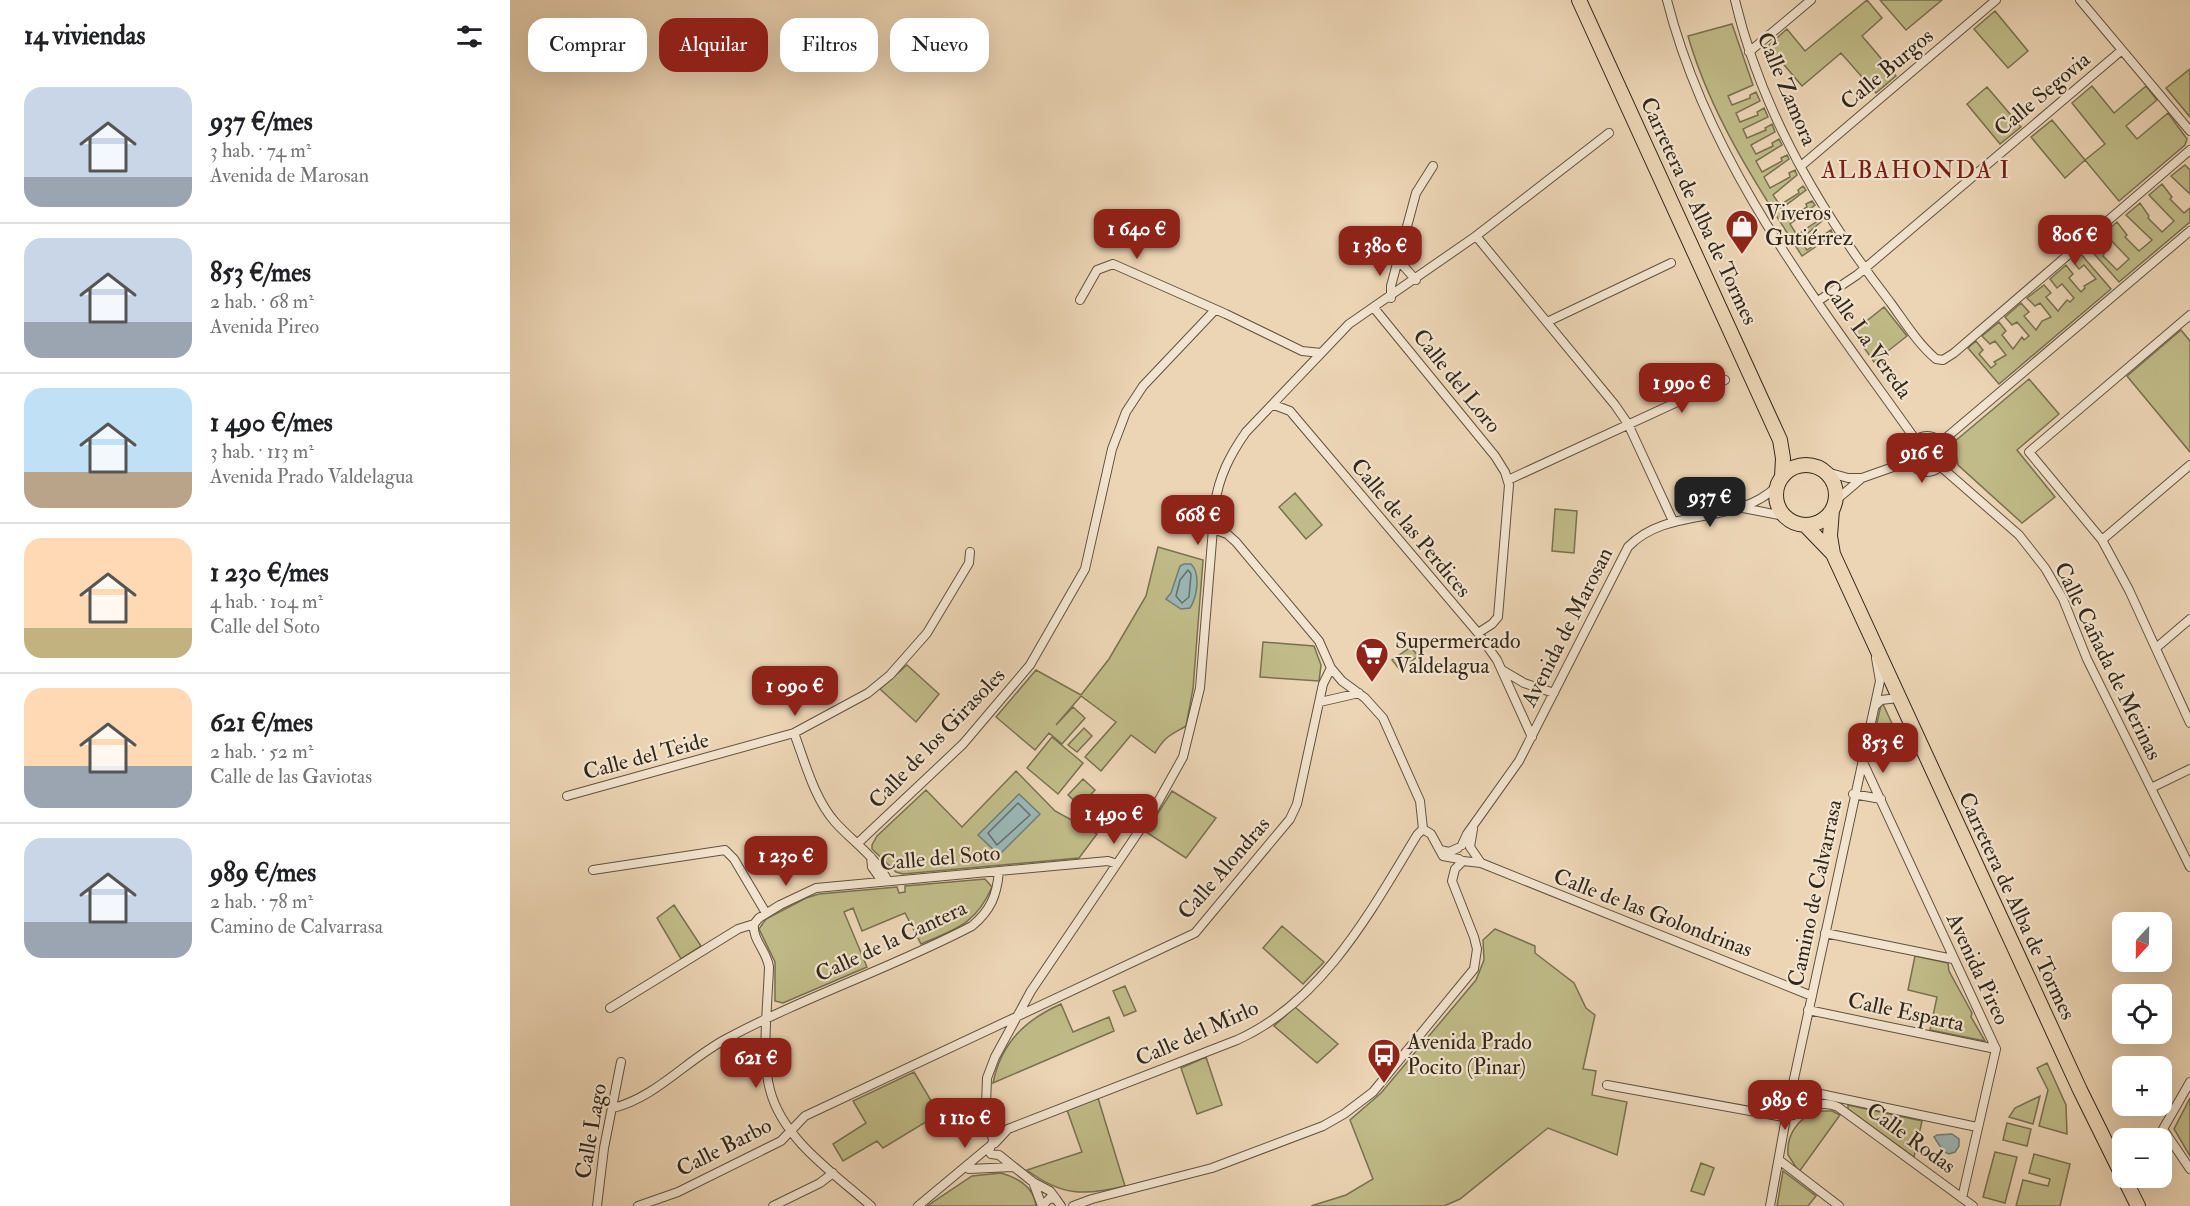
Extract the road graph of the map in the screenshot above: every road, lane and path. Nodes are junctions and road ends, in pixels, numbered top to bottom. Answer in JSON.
{"nodes":[{"id":1,"x":1579,"y":0,"type":"edge"},
{"id":2,"x":1667,"y":0,"type":"edge"},
{"id":3,"x":1735,"y":0,"type":"edge"},
{"id":4,"x":1811,"y":0,"type":"edge"},
{"id":5,"x":1996,"y":0,"type":"edge"},
{"id":6,"x":2080,"y":0,"type":"edge"},
{"id":7,"x":2122,"y":50,"type":"junction"},
{"id":8,"x":1749,"y":52,"type":"junction"},
{"id":9,"x":2190,"y":130,"type":"edge"},
{"id":10,"x":1609,"y":133,"type":"dead end"},
{"id":11,"x":2190,"y":150,"type":"edge"},
{"id":12,"x":1433,"y":166,"type":"dead end"},
{"id":13,"x":1801,"y":166,"type":"junction"},
{"id":14,"x":2190,"y":231,"type":"edge"},
{"id":15,"x":1476,"y":237,"type":"junction"},
{"id":16,"x":1398,"y":260,"type":"junction"},
{"id":17,"x":1671,"y":263,"type":"dead end"},
{"id":18,"x":1864,"y":268,"type":"junction"},
{"id":19,"x":1416,"y":280,"type":"junction"},
{"id":20,"x":1391,"y":298,"type":"junction"},
{"id":21,"x":1080,"y":300,"type":"dead end"},
{"id":22,"x":1818,"y":301,"type":"junction"},
{"id":23,"x":1374,"y":308,"type":"junction"},
{"id":24,"x":1215,"y":310,"type":"junction"},
{"id":25,"x":2190,"y":315,"type":"edge"},
{"id":26,"x":1547,"y":322,"type":"junction"},
{"id":27,"x":1302,"y":351,"type":"junction"},
{"id":28,"x":1321,"y":353,"type":"junction"},
{"id":29,"x":1304,"y":371,"type":"junction"},
{"id":30,"x":1725,"y":380,"type":"dead end"},
{"id":31,"x":1290,"y":387,"type":"junction"},
{"id":32,"x":1274,"y":405,"type":"junction"},
{"id":33,"x":1290,"y":411,"type":"junction"},
{"id":34,"x":1628,"y":424,"type":"junction"},
{"id":35,"x":1915,"y":439,"type":"junction"},
{"id":36,"x":1780,"y":440,"type":"junction"},
{"id":37,"x":1941,"y":442,"type":"junction"},
{"id":38,"x":1910,"y":461,"type":"junction"},
{"id":39,"x":1806,"y":465,"type":"junction"},
{"id":40,"x":2190,"y":465,"type":"edge"},
{"id":41,"x":1941,"y":466,"type":"junction"},
{"id":42,"x":1824,"y":471,"type":"junction"},
{"id":43,"x":1862,"y":478,"type":"junction"},
{"id":44,"x":1508,"y":480,"type":"junction"},
{"id":45,"x":1779,"y":482,"type":"junction"},
{"id":46,"x":1834,"y":505,"type":"junction"},
{"id":47,"x":1743,"y":508,"type":"junction"},
{"id":48,"x":1784,"y":516,"type":"junction"},
{"id":49,"x":1673,"y":521,"type":"junction"},
{"id":50,"x":1805,"y":525,"type":"junction"},
{"id":51,"x":1213,"y":529,"type":"junction"},
{"id":52,"x":2102,"y":540,"type":"junction"},
{"id":53,"x":970,"y":552,"type":"dead end"},
{"id":54,"x":1833,"y":554,"type":"junction"},
{"id":55,"x":2190,"y":619,"type":"edge"},
{"id":56,"x":1478,"y":633,"type":"junction"},
{"id":57,"x":1871,"y":639,"type":"junction"},
{"id":58,"x":2156,"y":648,"type":"junction"},
{"id":59,"x":1331,"y":668,"type":"junction"},
{"id":60,"x":1502,"y":670,"type":"junction"},
{"id":61,"x":1521,"y":682,"type":"junction"},
{"id":62,"x":1510,"y":691,"type":"junction"},
{"id":63,"x":1359,"y":693,"type":"junction"},
{"id":64,"x":1554,"y":693,"type":"junction"},
{"id":65,"x":1898,"y":698,"type":"junction"},
{"id":66,"x":1320,"y":702,"type":"junction"},
{"id":67,"x":1875,"y":706,"type":"junction"},
{"id":68,"x":2190,"y":723,"type":"edge"},
{"id":69,"x":794,"y":733,"type":"junction"},
{"id":70,"x":1532,"y":737,"type":"junction"},
{"id":71,"x":1862,"y":760,"type":"junction"},
{"id":72,"x":2190,"y":769,"type":"edge"},
{"id":73,"x":2151,"y":788,"type":"junction"},
{"id":74,"x":1853,"y":795,"type":"junction"},
{"id":75,"x":567,"y":796,"type":"dead end"},
{"id":76,"x":1881,"y":799,"type":"junction"},
{"id":77,"x":1424,"y":830,"type":"junction"},
{"id":78,"x":858,"y":843,"type":"junction"},
{"id":79,"x":1465,"y":853,"type":"junction"},
{"id":80,"x":870,"y":856,"type":"junction"},
{"id":81,"x":1092,"y":863,"type":"junction"},
{"id":82,"x":1117,"y":864,"type":"junction"},
{"id":83,"x":872,"y":867,"type":"junction"},
{"id":84,"x":2190,"y":867,"type":"edge"},
{"id":85,"x":593,"y":870,"type":"dead end"},
{"id":86,"x":999,"y":871,"type":"junction"},
{"id":87,"x":1110,"y":875,"type":"junction"},
{"id":88,"x":885,"y":881,"type":"junction"},
{"id":89,"x":865,"y":883,"type":"junction"},
{"id":90,"x":766,"y":913,"type":"junction"},
{"id":91,"x":754,"y":924,"type":"junction"},
{"id":92,"x":1825,"y":933,"type":"junction"},
{"id":93,"x":1953,"y":959,"type":"junction"},
{"id":94,"x":1031,"y":991,"type":"junction"},
{"id":95,"x":1812,"y":996,"type":"junction"},
{"id":96,"x":1042,"y":1005,"type":"junction"},
{"id":97,"x":610,"y":1008,"type":"dead end"},
{"id":98,"x":1808,"y":1010,"type":"junction"},
{"id":99,"x":768,"y":1017,"type":"junction"},
{"id":100,"x":1015,"y":1018,"type":"junction"},
{"id":101,"x":985,"y":1033,"type":"junction"},
{"id":102,"x":1000,"y":1046,"type":"junction"},
{"id":103,"x":1996,"y":1049,"type":"junction"},
{"id":104,"x":621,"y":1062,"type":"dead end"},
{"id":105,"x":2190,"y":1082,"type":"edge"},
{"id":106,"x":1607,"y":1086,"type":"dead end"},
{"id":107,"x":1792,"y":1093,"type":"junction"},
{"id":108,"x":1830,"y":1100,"type":"junction"},
{"id":109,"x":613,"y":1108,"type":"junction"},
{"id":110,"x":1787,"y":1117,"type":"junction"},
{"id":111,"x":989,"y":1122,"type":"junction"},
{"id":112,"x":1977,"y":1127,"type":"junction"},
{"id":113,"x":1008,"y":1129,"type":"junction"},
{"id":114,"x":791,"y":1131,"type":"junction"},
{"id":115,"x":992,"y":1144,"type":"junction"},
{"id":116,"x":2112,"y":1153,"type":"edge"},
{"id":117,"x":997,"y":1156,"type":"junction"},
{"id":118,"x":1779,"y":1160,"type":"junction"},
{"id":119,"x":1012,"y":1167,"type":"junction"},
{"id":120,"x":2190,"y":1169,"type":"edge"},
{"id":121,"x":964,"y":1171,"type":"junction"},
{"id":122,"x":833,"y":1173,"type":"junction"},
{"id":123,"x":1033,"y":1182,"type":"junction"},
{"id":124,"x":2129,"y":1188,"type":"edge"},
{"id":125,"x":1962,"y":1198,"type":"junction"},
{"id":126,"x":1058,"y":1202,"type":"edge"},
{"id":127,"x":597,"y":1206,"type":"edge"},
{"id":128,"x":638,"y":1206,"type":"edge"},
{"id":129,"x":773,"y":1206,"type":"edge"},
{"id":130,"x":872,"y":1206,"type":"edge"},
{"id":131,"x":918,"y":1206,"type":"edge"},
{"id":132,"x":1042,"y":1206,"type":"edge"},
{"id":133,"x":1073,"y":1206,"type":"edge"},
{"id":134,"x":1770,"y":1206,"type":"edge"},
{"id":135,"x":1839,"y":1206,"type":"edge"},
{"id":136,"x":1973,"y":1206,"type":"edge"},
{"id":137,"x":2138,"y":1206,"type":"edge"}],
"edges":[{"from":1,"to":36,"type":"main road","name":"Carretera de Alba de Tormes"},
{"from":2,"to":22,"type":"street","name":"Calle La Vereda"},
{"from":3,"to":8,"type":"street","name":"Calle Zamora"},
{"from":4,"to":8,"type":"street"},
{"from":5,"to":13,"type":"street","name":"Calle Burgos"},
{"from":6,"to":7,"type":"street"},
{"from":7,"to":9,"type":"street"},
{"from":7,"to":18,"type":"street","name":"Calle Segovia"},
{"from":8,"to":13,"type":"street","name":"Calle Zamora"},
{"from":10,"to":15,"type":"street"},
{"from":11,"to":18,"type":"street","name":"Calle Zamora"},
{"from":12,"to":16,"type":"street"},
{"from":13,"to":18,"type":"street","name":"Calle Zamora"},
{"from":14,"to":37,"type":"street"},
{"from":15,"to":19,"type":"street"},
{"from":15,"to":26,"type":"street"},
{"from":16,"to":19,"type":"street"},
{"from":16,"to":20,"type":"street"},
{"from":17,"to":26,"type":"street"},
{"from":18,"to":22,"type":"street","name":"Calle Segovia"},
{"from":19,"to":20,"type":"street"},
{"from":20,"to":23,"type":"street"},
{"from":21,"to":24,"type":"street"},
{"from":22,"to":35,"type":"street","name":"Calle La Vereda"},
{"from":23,"to":28,"type":"street"},
{"from":23,"to":44,"type":"street","name":"Calle del Loro"},
{"from":24,"to":27,"type":"street"},
{"from":24,"to":78,"type":"street","name":"Calle de los Girasoles"},
{"from":25,"to":52,"type":"street"},
{"from":26,"to":34,"type":"street"},
{"from":27,"to":28,"type":"street"},
{"from":27,"to":29,"type":"street"},
{"from":28,"to":29,"type":"street"},
{"from":29,"to":31,"type":"street"},
{"from":30,"to":34,"type":"street"},
{"from":31,"to":32,"type":"street"},
{"from":31,"to":33,"type":"street"},
{"from":32,"to":33,"type":"street","name":"Calle de las Perdices"},
{"from":32,"to":51,"type":"street"},
{"from":33,"to":56,"type":"street","name":"Calle de las Perdices"},
{"from":34,"to":44,"type":"street"},
{"from":34,"to":49,"type":"street"},
{"from":35,"to":37,"type":"street"},
{"from":35,"to":38,"type":"street"},
{"from":36,"to":39,"type":"main road","name":"Carretera de Alba de Tormes"},
{"from":36,"to":45,"type":"main road","name":"Carretera de Alba de Tormes"},
{"from":37,"to":41,"type":"street"},
{"from":38,"to":41,"type":"street"},
{"from":38,"to":43,"type":"street"},
{"from":39,"to":42,"type":"main road"},
{"from":39,"to":45,"type":"main road"},
{"from":40,"to":52,"type":"street"},
{"from":41,"to":73,"type":"street","name":"Calle Cañada de Merinas"},
{"from":42,"to":43,"type":"street"},
{"from":42,"to":46,"type":"main road"},
{"from":43,"to":46,"type":"street"},
{"from":44,"to":56,"type":"street"},
{"from":45,"to":47,"type":"street","name":"Avenida de Marosan"},
{"from":45,"to":48,"type":"main road"},
{"from":46,"to":50,"type":"main road"},
{"from":46,"to":54,"type":"main road","name":"Carretera de Alba de Tormes"},
{"from":47,"to":48,"type":"street","name":"Avenida de Marosan"},
{"from":47,"to":49,"type":"street","name":"Avenida de Marosan"},
{"from":48,"to":50,"type":"main road"},
{"from":49,"to":64,"type":"street","name":"Avenida de Marosan"},
{"from":50,"to":54,"type":"main road","name":"Carretera de Alba de Tormes"},
{"from":51,"to":59,"type":"street"},
{"from":51,"to":82,"type":"street"},
{"from":52,"to":58,"type":"street"},
{"from":53,"to":69,"type":"street","name":"Calle del Teide"},
{"from":54,"to":57,"type":"main road","name":"Carretera de Alba de Tormes"},
{"from":55,"to":58,"type":"street"},
{"from":56,"to":60,"type":"street","name":"Calle de las Perdices"},
{"from":57,"to":65,"type":"main road","name":"Carretera de Alba de Tormes"},
{"from":57,"to":67,"type":"street","name":"Camino de Calvarrasa"},
{"from":58,"to":68,"type":"street"},
{"from":59,"to":63,"type":"street"},
{"from":59,"to":66,"type":"street","name":"Calle Alondras"},
{"from":60,"to":61,"type":"street","name":"Calle de las Perdices"},
{"from":60,"to":62,"type":"street","name":"Calle de las Perdices"},
{"from":61,"to":62,"type":"street"},
{"from":61,"to":64,"type":"street","name":"Calle de las Perdices"},
{"from":62,"to":70,"type":"street","name":"Calle de las Perdices"},
{"from":63,"to":66,"type":"street"},
{"from":63,"to":77,"type":"street"},
{"from":64,"to":70,"type":"street","name":"Avenida de Marosan"},
{"from":65,"to":67,"type":"street"},
{"from":65,"to":116,"type":"main road","name":"Carretera de Alba de Tormes"},
{"from":66,"to":96,"type":"street","name":"Calle Alondras"},
{"from":67,"to":71,"type":"street","name":"Camino de Calvarrasa"},
{"from":69,"to":75,"type":"street","name":"Calle del Teide"},
{"from":69,"to":78,"type":"street"},
{"from":70,"to":79,"type":"street","name":"Avenida de Marosan"},
{"from":71,"to":74,"type":"street","name":"Camino de Calvarrasa"},
{"from":71,"to":76,"type":"street","name":"Avenida Pireo"},
{"from":72,"to":73,"type":"street"},
{"from":73,"to":84,"type":"street","name":"Calle Cañada de Merinas"},
{"from":74,"to":76,"type":"street"},
{"from":74,"to":92,"type":"street","name":"Camino de Calvarrasa"},
{"from":76,"to":93,"type":"street","name":"Avenida Pireo"},
{"from":77,"to":79,"type":"street","name":"Calle de las Golondrinas"},
{"from":77,"to":113,"type":"street","name":"Calle del Mirlo"},
{"from":78,"to":80,"type":"street"},
{"from":79,"to":95,"type":"street","name":"Calle de las Golondrinas"},
{"from":79,"to":133,"type":"street","name":"Avenida de Marosan"},
{"from":80,"to":83,"type":"street"},
{"from":80,"to":88,"type":"street"},
{"from":81,"to":82,"type":"street","name":"Calle del Soto"},
{"from":81,"to":86,"type":"street","name":"Calle del Soto"},
{"from":81,"to":87,"type":"street"},
{"from":82,"to":87,"type":"street"},
{"from":83,"to":88,"type":"street"},
{"from":83,"to":89,"type":"street"},
{"from":85,"to":90,"type":"street"},
{"from":86,"to":88,"type":"street","name":"Calle del Soto"},
{"from":86,"to":99,"type":"street","name":"Calle de la Cantera"},
{"from":87,"to":94,"type":"street"},
{"from":88,"to":89,"type":"street","name":"Calle del Soto"},
{"from":89,"to":90,"type":"street","name":"Calle del Soto"},
{"from":90,"to":91,"type":"street","name":"Calle del Soto"},
{"from":91,"to":97,"type":"street","name":"Calle del Soto"},
{"from":91,"to":99,"type":"street"},
{"from":92,"to":93,"type":"street"},
{"from":92,"to":95,"type":"street","name":"Camino de Calvarrasa"},
{"from":93,"to":103,"type":"street","name":"Avenida Pireo"},
{"from":94,"to":96,"type":"street"},
{"from":94,"to":100,"type":"street"},
{"from":95,"to":98,"type":"street","name":"Camino de Calvarrasa"},
{"from":96,"to":100,"type":"street","name":"Calle Alondras"},
{"from":98,"to":103,"type":"street","name":"Calle Esparta"},
{"from":98,"to":107,"type":"street","name":"Camino de Calvarrasa"},
{"from":99,"to":109,"type":"street","name":"Calle de la Cantera"},
{"from":99,"to":114,"type":"street"},
{"from":100,"to":101,"type":"street","name":"Calle Alondras"},
{"from":100,"to":102,"type":"street"},
{"from":101,"to":102,"type":"street"},
{"from":101,"to":114,"type":"street","name":"Calle Alondras"},
{"from":102,"to":111,"type":"street"},
{"from":103,"to":112,"type":"street","name":"Avenida Pireo"},
{"from":104,"to":109,"type":"street","name":"Calle Lago"},
{"from":105,"to":120,"type":"street"},
{"from":106,"to":110,"type":"street"},
{"from":107,"to":108,"type":"street"},
{"from":107,"to":110,"type":"street"},
{"from":107,"to":110,"type":"street"},
{"from":108,"to":110,"type":"street"},
{"from":108,"to":112,"type":"street"},
{"from":108,"to":125,"type":"street","name":"Calle Rodas"},
{"from":109,"to":127,"type":"street","name":"Calle Lago"},
{"from":110,"to":118,"type":"street"},
{"from":111,"to":113,"type":"street"},
{"from":111,"to":115,"type":"street"},
{"from":112,"to":125,"type":"street","name":"Avenida Pireo"},
{"from":113,"to":115,"type":"street","name":"Calle del Mirlo"},
{"from":114,"to":122,"type":"street"},
{"from":114,"to":128,"type":"street","name":"Calle Barbo"},
{"from":115,"to":117,"type":"street"},
{"from":115,"to":121,"type":"street","name":"Calle del Mirlo"},
{"from":117,"to":119,"type":"street"},
{"from":117,"to":121,"type":"street"},
{"from":118,"to":134,"type":"street"},
{"from":118,"to":135,"type":"street"},
{"from":119,"to":121,"type":"street"},
{"from":119,"to":123,"type":"street"},
{"from":121,"to":131,"type":"street"},
{"from":122,"to":129,"type":"street"},
{"from":122,"to":130,"type":"street"},
{"from":123,"to":126,"type":"street"},
{"from":123,"to":132,"type":"street"},
{"from":124,"to":137,"type":"main road","name":"Carretera de Alba de Tormes"},
{"from":125,"to":136,"type":"street","name":"Calle Rodas"},
{"from":126,"to":132,"type":"street"}]}
